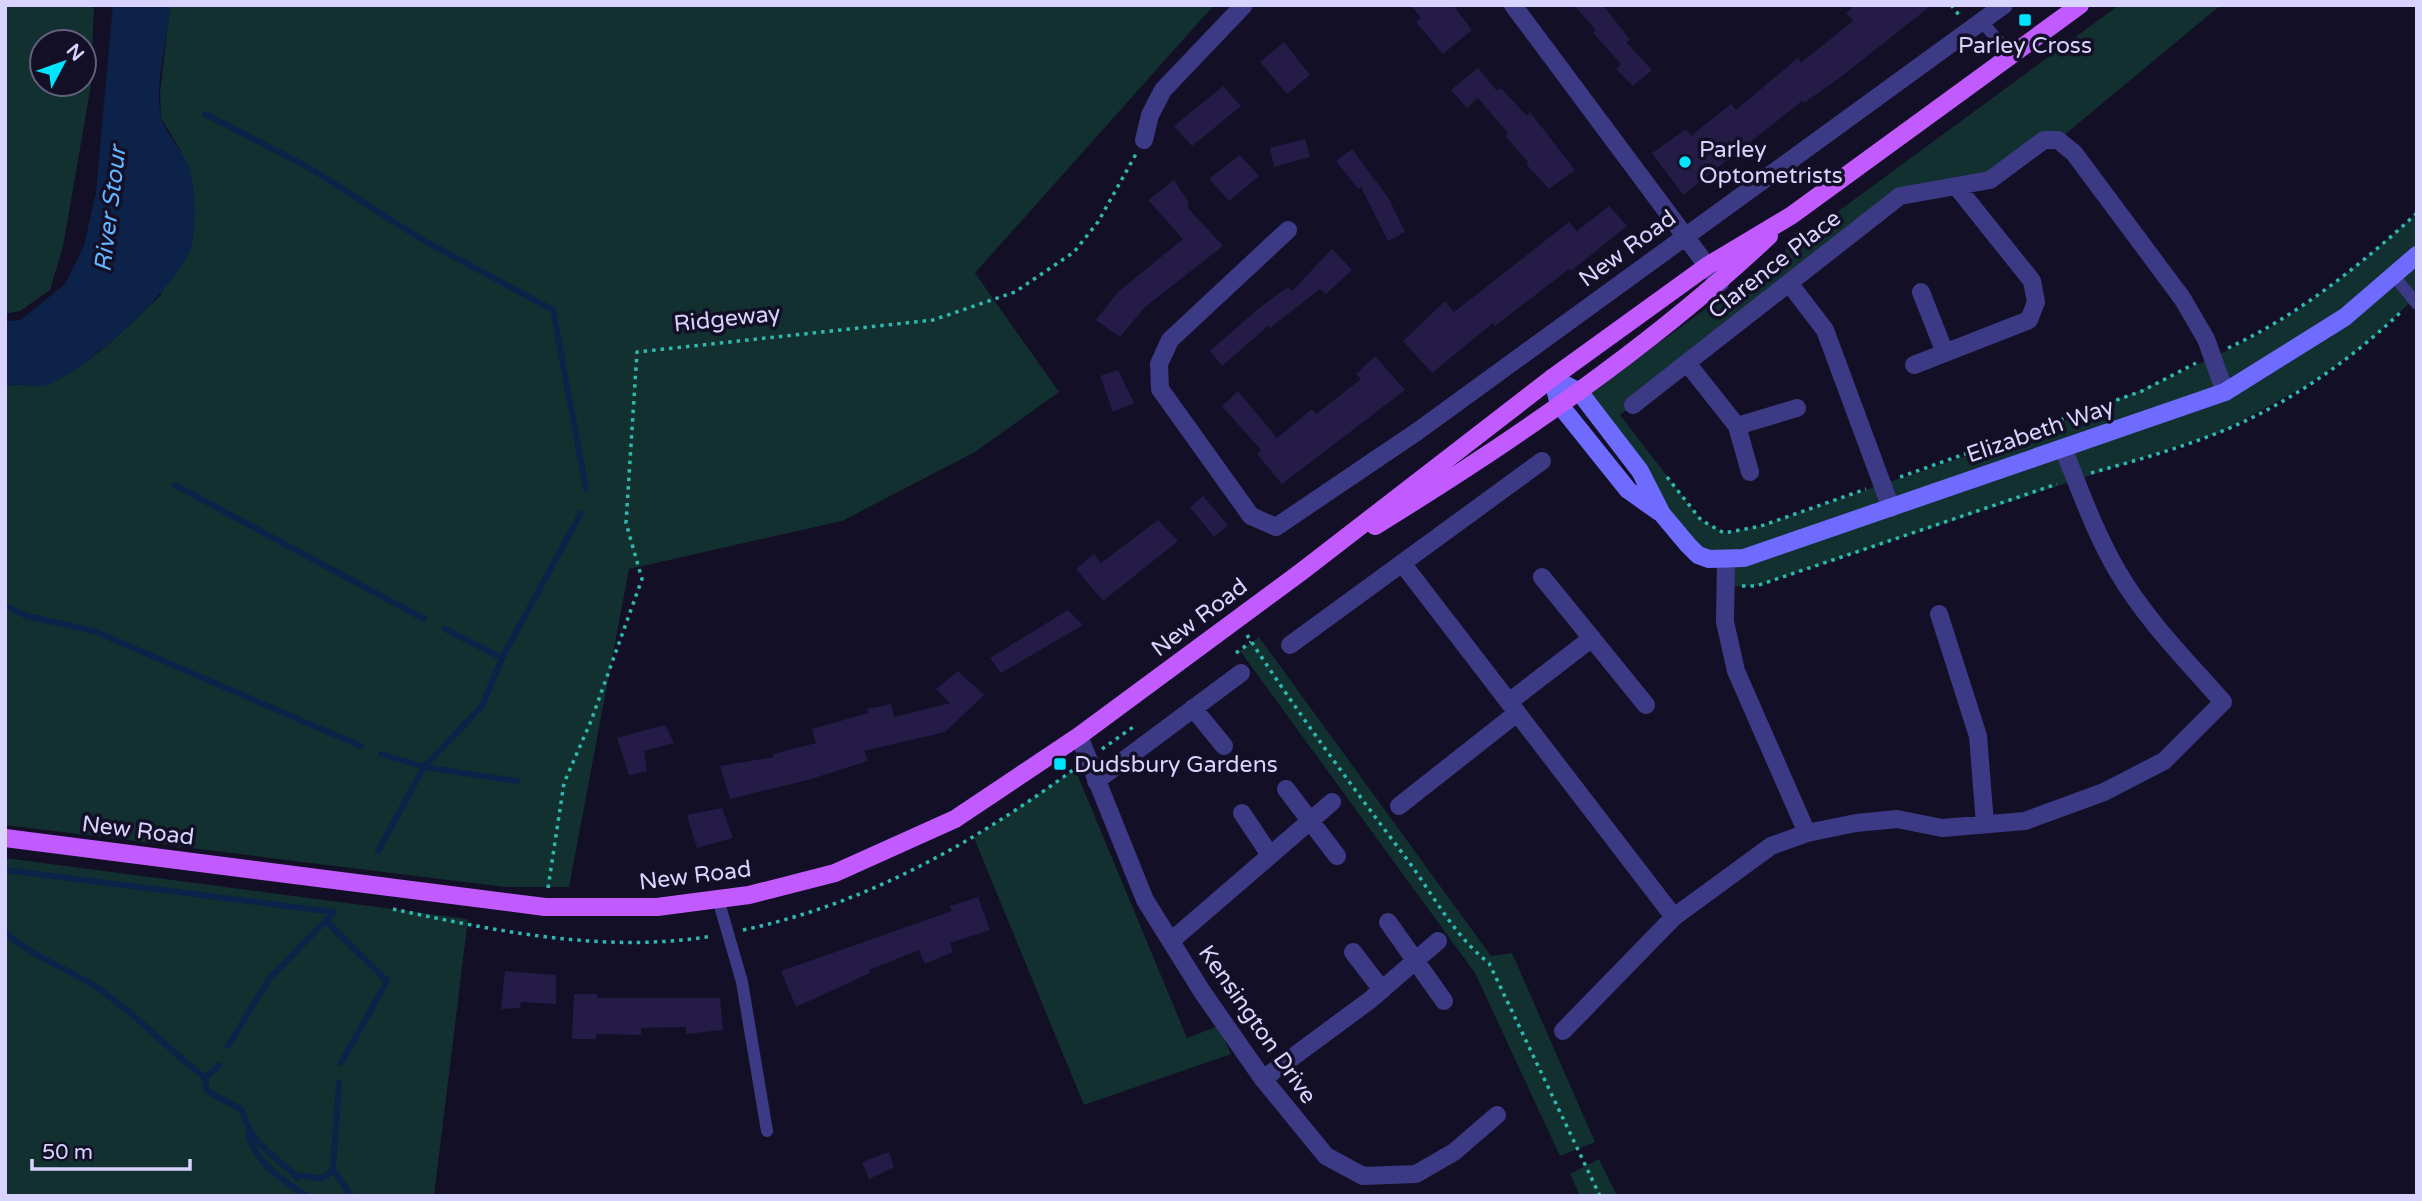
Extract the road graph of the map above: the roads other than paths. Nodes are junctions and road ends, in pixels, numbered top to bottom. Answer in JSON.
{"nodes":[{"id":1,"x":1244,"y":5,"type":"edge"},
{"id":2,"x":1513,"y":5,"type":"edge"},
{"id":3,"x":2004,"y":5,"type":"edge"},
{"id":4,"x":2065,"y":5,"type":"edge"},
{"id":5,"x":2080,"y":5,"type":"edge"},
{"id":6,"x":1982,"y":22,"type":"junction"},
{"id":7,"x":2011,"y":55,"type":"junction"},
{"id":8,"x":1144,"y":140,"type":"road end"},
{"id":9,"x":1956,"y":186,"type":"junction"},
{"id":10,"x":1793,"y":215,"type":"junction"},
{"id":11,"x":1288,"y":230,"type":"dead end"},
{"id":12,"x":1684,"y":236,"type":"junction"},
{"id":13,"x":2417,"y":255,"type":"edge"},
{"id":14,"x":1707,"y":266,"type":"junction"},
{"id":15,"x":2394,"y":276,"type":"junction"},
{"id":16,"x":1720,"y":282,"type":"junction"},
{"id":17,"x":1789,"y":283,"type":"junction"},
{"id":18,"x":1921,"y":292,"type":"dead end"},
{"id":19,"x":2417,"y":303,"type":"edge"},
{"id":20,"x":1945,"y":353,"type":"junction"},
{"id":21,"x":1687,"y":363,"type":"junction"},
{"id":22,"x":1914,"y":365,"type":"dead end"},
{"id":23,"x":1552,"y":377,"type":"junction"},
{"id":24,"x":1576,"y":390,"type":"junction"},
{"id":25,"x":2225,"y":392,"type":"junction"},
{"id":26,"x":1559,"y":404,"type":"junction"},
{"id":27,"x":1633,"y":405,"type":"dead end"},
{"id":28,"x":1797,"y":408,"type":"dead end"},
{"id":29,"x":1737,"y":426,"type":"junction"},
{"id":30,"x":2063,"y":448,"type":"junction"},
{"id":31,"x":1542,"y":461,"type":"dead end"},
{"id":32,"x":1750,"y":472,"type":"dead end"},
{"id":33,"x":1891,"y":508,"type":"junction"},
{"id":34,"x":1662,"y":514,"type":"junction"},
{"id":35,"x":1726,"y":559,"type":"junction"},
{"id":36,"x":1402,"y":563,"type":"junction"},
{"id":37,"x":1301,"y":572,"type":"junction"},
{"id":38,"x":1542,"y":577,"type":"dead end"},
{"id":39,"x":1939,"y":614,"type":"dead end"},
{"id":40,"x":1592,"y":638,"type":"junction"},
{"id":41,"x":1290,"y":645,"type":"dead end"},
{"id":42,"x":1235,"y":666,"type":"road end"},
{"id":43,"x":1646,"y":705,"type":"dead end"},
{"id":44,"x":1513,"y":707,"type":"junction"},
{"id":45,"x":1193,"y":708,"type":"junction"},
{"id":46,"x":1079,"y":736,"type":"junction"},
{"id":47,"x":1224,"y":747,"type":"dead end"},
{"id":48,"x":1096,"y":781,"type":"junction"},
{"id":49,"x":1286,"y":789,"type":"dead end"},
{"id":50,"x":1332,"y":802,"type":"dead end"},
{"id":51,"x":1399,"y":806,"type":"dead end"},
{"id":52,"x":1242,"y":813,"type":"dead end"},
{"id":53,"x":1310,"y":821,"type":"junction"},
{"id":54,"x":1985,"y":824,"type":"junction"},
{"id":55,"x":1807,"y":832,"type":"junction"},
{"id":56,"x":5,"y":838,"type":"edge"},
{"id":57,"x":1270,"y":855,"type":"junction"},
{"id":58,"x":1337,"y":856,"type":"dead end"},
{"id":59,"x":718,"y":899,"type":"junction"},
{"id":60,"x":1674,"y":916,"type":"junction"},
{"id":61,"x":1388,"y":922,"type":"dead end"},
{"id":62,"x":1171,"y":941,"type":"junction"},
{"id":63,"x":1438,"y":941,"type":"dead end"},
{"id":64,"x":1353,"y":953,"type":"dead end"},
{"id":65,"x":1416,"y":960,"type":"junction"},
{"id":66,"x":1382,"y":990,"type":"junction"},
{"id":67,"x":1444,"y":1002,"type":"dead end"},
{"id":68,"x":1563,"y":1031,"type":"dead end"},
{"id":69,"x":1263,"y":1079,"type":"junction"},
{"id":70,"x":1497,"y":1115,"type":"dead end"},
{"id":71,"x":767,"y":1131,"type":"dead end"}],
"edges":[{"from":1,"to":8,"type":"street"},
{"from":2,"to":12,"type":"street"},
{"from":3,"to":6,"type":"street","name":"New Road"},
{"from":4,"to":7,"type":"main road","name":"New Road"},
{"from":5,"to":7,"type":"main road","name":"New Road"},
{"from":6,"to":7,"type":"lane"},
{"from":6,"to":12,"type":"street","name":"New Road"},
{"from":7,"to":10,"type":"main road","name":"New Road"},
{"from":9,"to":17,"type":"street","name":"Clarence Place"},
{"from":9,"to":20,"type":"street"},
{"from":9,"to":25,"type":"street","name":"Clarence Place"},
{"from":10,"to":14,"type":"main road","name":"New Road"},
{"from":10,"to":16,"type":"main road","name":"New Road"},
{"from":11,"to":12,"type":"street","name":"New Road"},
{"from":12,"to":14,"type":"street"},
{"from":13,"to":15,"type":"street","name":"Elizabeth Way"},
{"from":14,"to":16,"type":"street"},
{"from":14,"to":23,"type":"main road","name":"New Road"},
{"from":15,"to":19,"type":"lane"},
{"from":15,"to":25,"type":"street","name":"Elizabeth Way"},
{"from":16,"to":24,"type":"main road","name":"New Road"},
{"from":17,"to":21,"type":"street","name":"Clarence Place"},
{"from":17,"to":33,"type":"street"},
{"from":18,"to":20,"type":"street"},
{"from":20,"to":22,"type":"street"},
{"from":21,"to":27,"type":"street","name":"Clarence Place"},
{"from":21,"to":29,"type":"street"},
{"from":23,"to":24,"type":"street","name":"Elizabeth Way"},
{"from":23,"to":26,"type":"street","name":"Elizabeth Way"},
{"from":23,"to":37,"type":"main road","name":"New Road"},
{"from":24,"to":26,"type":"main road","name":"New Road"},
{"from":24,"to":34,"type":"street","name":"Elizabeth Way"},
{"from":25,"to":30,"type":"street","name":"Elizabeth Way"},
{"from":26,"to":34,"type":"street","name":"Elizabeth Way"},
{"from":26,"to":37,"type":"main road","name":"New Road"},
{"from":28,"to":29,"type":"street"},
{"from":29,"to":32,"type":"street"},
{"from":30,"to":33,"type":"street","name":"Elizabeth Way"},
{"from":30,"to":54,"type":"street"},
{"from":31,"to":36,"type":"street"},
{"from":33,"to":35,"type":"street","name":"Elizabeth Way"},
{"from":34,"to":35,"type":"street","name":"Elizabeth Way"},
{"from":35,"to":55,"type":"street"},
{"from":36,"to":41,"type":"street"},
{"from":36,"to":44,"type":"street"},
{"from":37,"to":46,"type":"main road","name":"New Road"},
{"from":38,"to":40,"type":"street"},
{"from":39,"to":54,"type":"street"},
{"from":40,"to":43,"type":"street"},
{"from":40,"to":44,"type":"street"},
{"from":42,"to":45,"type":"street"},
{"from":44,"to":51,"type":"street"},
{"from":44,"to":60,"type":"street"},
{"from":45,"to":47,"type":"street"},
{"from":45,"to":48,"type":"street"},
{"from":46,"to":48,"type":"street","name":"Kensington Drive"},
{"from":46,"to":59,"type":"main road","name":"New Road"},
{"from":48,"to":62,"type":"street","name":"Kensington Drive"},
{"from":49,"to":53,"type":"street"},
{"from":50,"to":53,"type":"street"},
{"from":52,"to":57,"type":"street"},
{"from":53,"to":57,"type":"street"},
{"from":53,"to":58,"type":"street"},
{"from":54,"to":55,"type":"street"},
{"from":55,"to":60,"type":"street"},
{"from":56,"to":59,"type":"main road","name":"New Road"},
{"from":57,"to":62,"type":"street"},
{"from":59,"to":71,"type":"lane"},
{"from":60,"to":68,"type":"street"},
{"from":61,"to":65,"type":"street"},
{"from":62,"to":69,"type":"street","name":"Kensington Drive"},
{"from":63,"to":65,"type":"street"},
{"from":64,"to":66,"type":"street"},
{"from":65,"to":66,"type":"street"},
{"from":65,"to":67,"type":"street"},
{"from":66,"to":69,"type":"street"},
{"from":69,"to":70,"type":"street","name":"Kensington Drive"}]}
